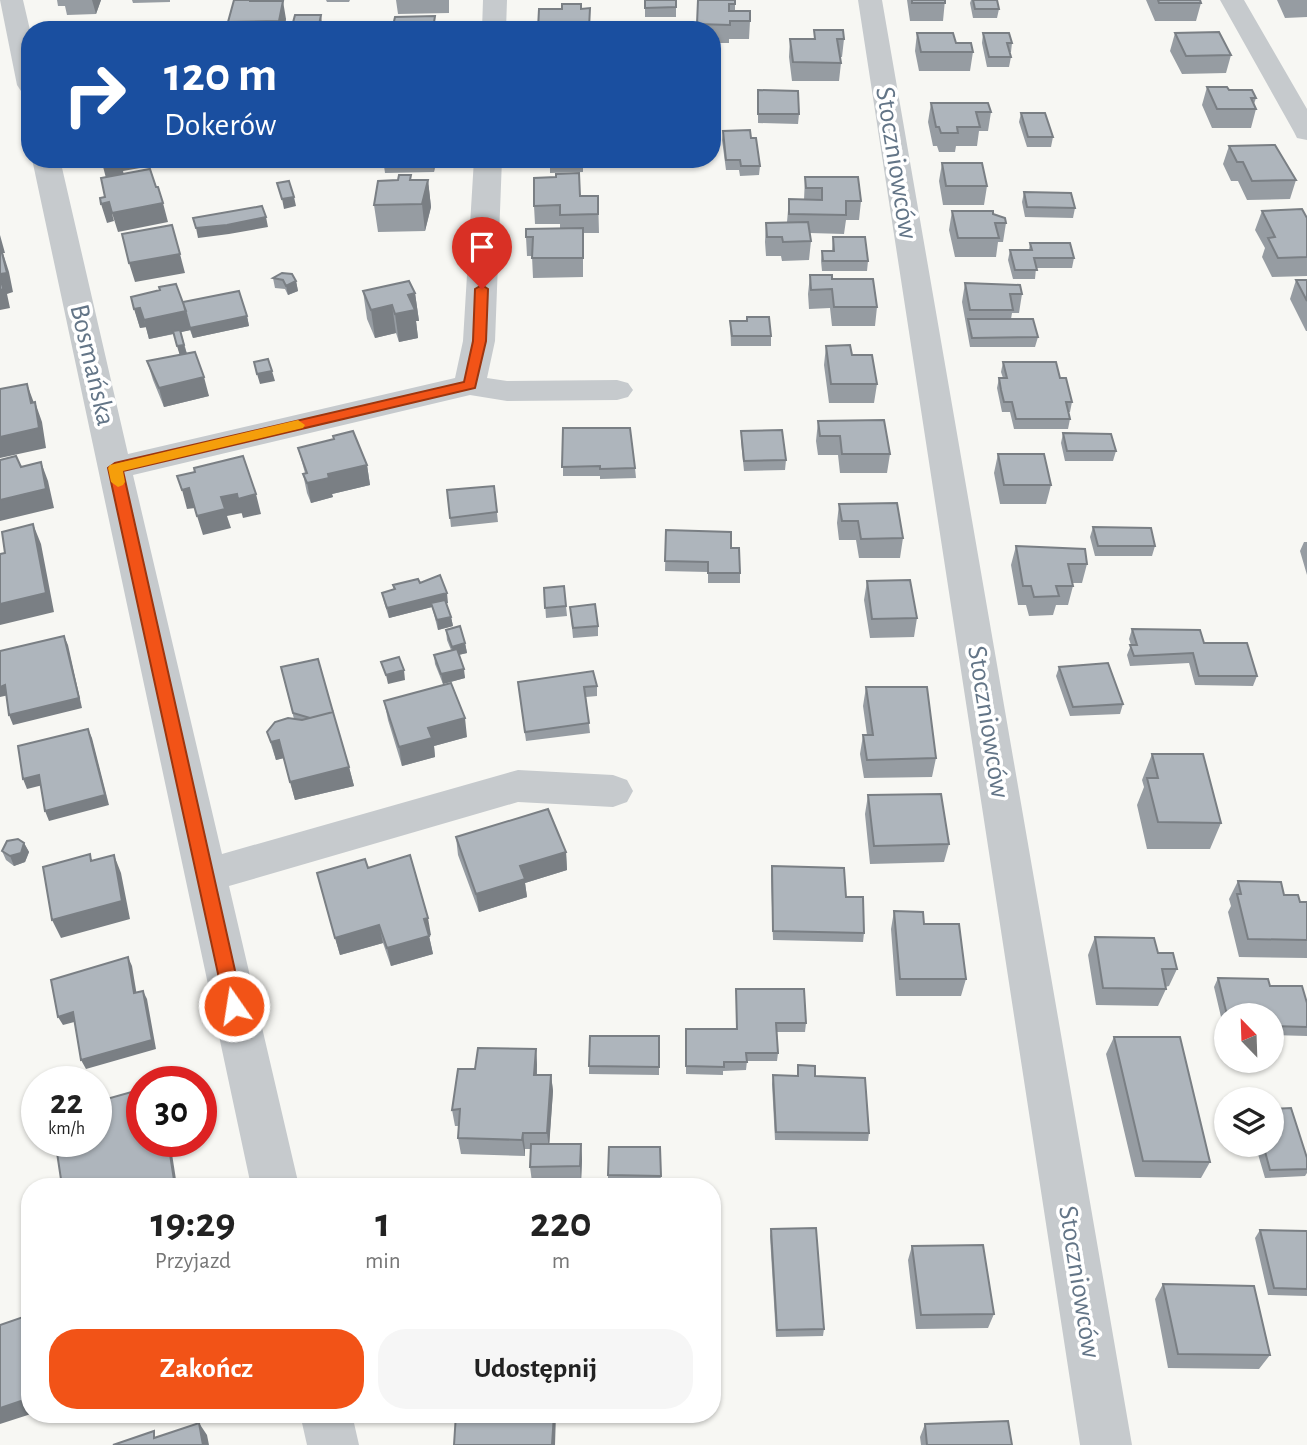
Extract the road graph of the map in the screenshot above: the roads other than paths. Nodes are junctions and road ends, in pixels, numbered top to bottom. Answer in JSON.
{"nodes":[{"id":1,"x":11,"y":0,"type":"edge"},
{"id":2,"x":495,"y":0,"type":"edge"},
{"id":3,"x":870,"y":0,"type":"edge"},
{"id":4,"x":1232,"y":0,"type":"edge"},
{"id":5,"x":494,"y":21,"type":"edge"},
{"id":6,"x":21,"y":45,"type":"edge"},
{"id":7,"x":1307,"y":132,"type":"edge"},
{"id":8,"x":48,"y":168,"type":"edge"},
{"id":9,"x":488,"y":168,"type":"edge"},
{"id":10,"x":470,"y":385,"type":"junction"},
{"id":11,"x":617,"y":390,"type":"dead end"},
{"id":12,"x":115,"y":468,"type":"junction"},
{"id":13,"x":612,"y":791,"type":"dead end"},
{"id":14,"x":205,"y":876,"type":"junction"},
{"id":15,"x":273,"y":1178,"type":"edge"},
{"id":16,"x":328,"y":1423,"type":"edge"},
{"id":17,"x":333,"y":1445,"type":"edge"},
{"id":18,"x":1106,"y":1445,"type":"edge"}],
"edges":[{"from":1,"to":6,"type":"street"},
{"from":2,"to":5,"type":"street"},
{"from":3,"to":18,"type":"street","name":"Stoczniowców"},
{"from":4,"to":7,"type":"street"},
{"from":8,"to":12,"type":"street","name":"Bosmańska"},
{"from":9,"to":10,"type":"street"},
{"from":10,"to":11,"type":"street"},
{"from":10,"to":12,"type":"street"},
{"from":12,"to":14,"type":"street","name":"Bosmańska"},
{"from":13,"to":14,"type":"street"},
{"from":14,"to":15,"type":"street","name":"Bosmańska"},
{"from":16,"to":17,"type":"street"}]}
